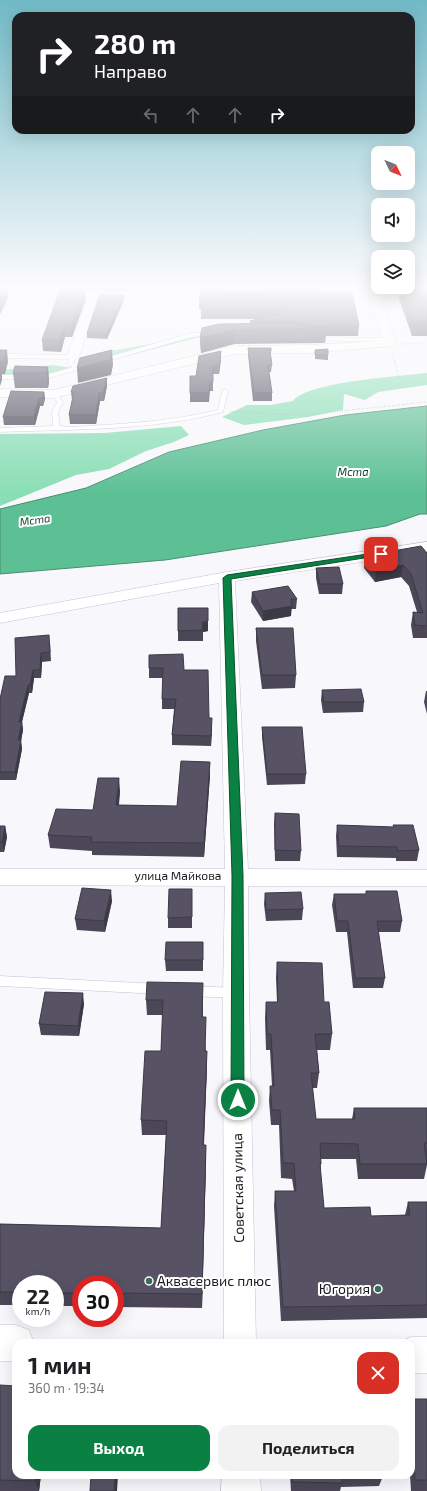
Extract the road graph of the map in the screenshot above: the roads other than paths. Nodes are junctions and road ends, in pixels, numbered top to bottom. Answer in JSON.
{"nodes":[{"id":1,"x":125,"y":355,"type":"edge"},
{"id":2,"x":215,"y":355,"type":"edge"},
{"id":3,"x":0,"y":356,"type":"edge"},
{"id":4,"x":73,"y":357,"type":"joint"},
{"id":5,"x":81,"y":367,"type":"junction"},
{"id":6,"x":0,"y":377,"type":"edge"},
{"id":7,"x":225,"y":391,"type":"dead end"},
{"id":8,"x":0,"y":393,"type":"edge"},
{"id":9,"x":54,"y":394,"type":"junction"},
{"id":10,"x":57,"y":428,"type":"junction"},
{"id":11,"x":0,"y":430,"type":"edge"},
{"id":12,"x":427,"y":547,"type":"edge"},
{"id":13,"x":227,"y":578,"type":"junction"},
{"id":14,"x":0,"y":618,"type":"edge"},
{"id":15,"x":237,"y":876,"type":"junction"},
{"id":16,"x":0,"y":877,"type":"edge"},
{"id":17,"x":427,"y":878,"type":"edge"},
{"id":18,"x":0,"y":981,"type":"edge"},
{"id":19,"x":236,"y":993,"type":"junction"},
{"id":20,"x":240,"y":1339,"type":"edge"},
{"id":21,"x":0,"y":1343,"type":"edge"},
{"id":22,"x":12,"y":1344,"type":"edge"},
{"id":23,"x":415,"y":1355,"type":"edge"},
{"id":24,"x":427,"y":1355,"type":"edge"},
{"id":25,"x":241,"y":1479,"type":"edge"},
{"id":26,"x":241,"y":1491,"type":"edge"}],
"edges":[{"from":1,"to":5,"type":"lane"},
{"from":2,"to":9,"type":"street"},
{"from":3,"to":4,"type":"lane"},
{"from":4,"to":5,"type":"lane"},
{"from":5,"to":6,"type":"lane"},
{"from":7,"to":10,"type":"lane"},
{"from":8,"to":9,"type":"street"},
{"from":9,"to":10,"type":"lane"},
{"from":10,"to":11,"type":"lane"},
{"from":12,"to":13,"type":"street"},
{"from":13,"to":14,"type":"street"},
{"from":13,"to":15,"type":"street","name":"Советская улица"},
{"from":15,"to":16,"type":"street","name":"улица Майкова"},
{"from":15,"to":17,"type":"street","name":"улица Майкова"},
{"from":15,"to":19,"type":"street","name":"Советская улица"},
{"from":18,"to":19,"type":"lane"},
{"from":19,"to":20,"type":"street","name":"Советская улица"},
{"from":21,"to":22,"type":"main road"},
{"from":23,"to":24,"type":"main road"},
{"from":25,"to":26,"type":"main road"}]}
